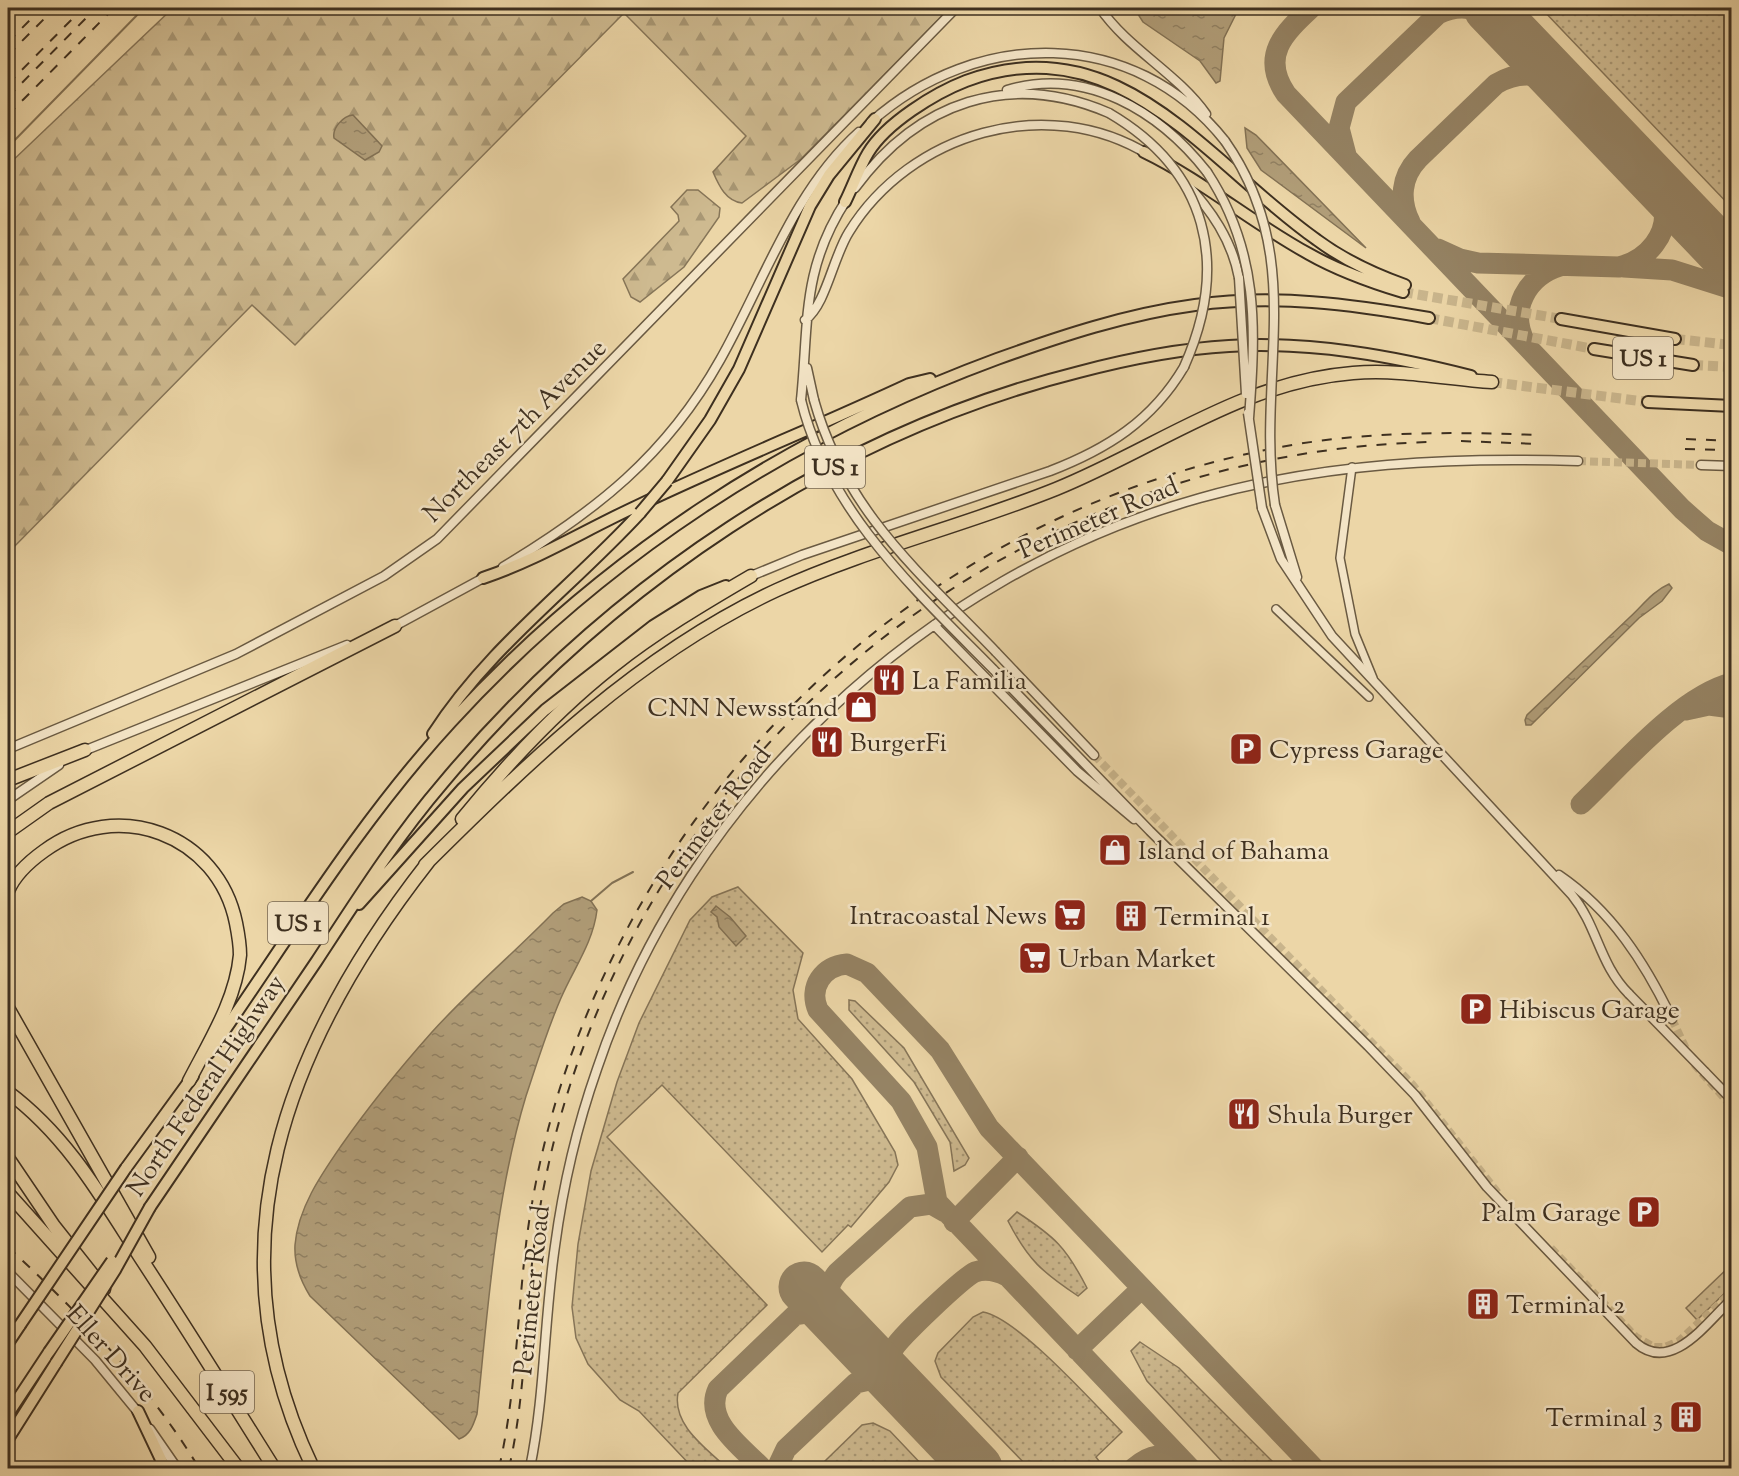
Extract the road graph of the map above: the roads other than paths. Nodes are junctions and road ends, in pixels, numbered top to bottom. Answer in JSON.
{"nodes":[{"id":1,"x":956,"y":8,"type":"edge"},
{"id":2,"x":1100,"y":8,"type":"edge"},
{"id":3,"x":993,"y":95,"type":"junction"},
{"id":4,"x":874,"y":119,"type":"junction"},
{"id":5,"x":1216,"y":130,"type":"junction"},
{"id":6,"x":1144,"y":152,"type":"junction"},
{"id":7,"x":845,"y":202,"type":"junction"},
{"id":8,"x":1429,"y":318,"type":"tunnel mouth"},
{"id":9,"x":805,"y":320,"type":"junction"},
{"id":10,"x":1561,"y":320,"type":"tunnel mouth"},
{"id":11,"x":1675,"y":339,"type":"tunnel mouth"},
{"id":12,"x":1594,"y":349,"type":"tunnel mouth"},
{"id":13,"x":805,"y":358,"type":"junction"},
{"id":14,"x":1693,"y":365,"type":"tunnel mouth"},
{"id":15,"x":966,"y":371,"type":"junction"},
{"id":16,"x":1492,"y":382,"type":"joint"},
{"id":17,"x":1648,"y":402,"type":"tunnel mouth"},
{"id":18,"x":1731,"y":406,"type":"edge"},
{"id":19,"x":1249,"y":418,"type":"junction"},
{"id":20,"x":1578,"y":461,"type":"tunnel mouth"},
{"id":21,"x":1701,"y":465,"type":"tunnel mouth"},
{"id":22,"x":1731,"y":466,"type":"edge"},
{"id":23,"x":1352,"y":468,"type":"junction"},
{"id":24,"x":751,"y":576,"type":"junction"},
{"id":25,"x":483,"y":578,"type":"junction"},
{"id":26,"x":1305,"y":593,"type":"junction"},
{"id":27,"x":1276,"y":609,"type":"dead end"},
{"id":28,"x":934,"y":625,"type":"junction"},
{"id":29,"x":395,"y":626,"type":"junction"},
{"id":30,"x":1378,"y":688,"type":"junction"},
{"id":31,"x":1369,"y":697,"type":"dead end"},
{"id":32,"x":8,"y":749,"type":"edge"},
{"id":33,"x":85,"y":750,"type":"junction"},
{"id":34,"x":1094,"y":755,"type":"tunnel mouth"},
{"id":35,"x":412,"y":767,"type":"junction"},
{"id":36,"x":8,"y":780,"type":"edge"},
{"id":37,"x":8,"y":800,"type":"edge"},
{"id":38,"x":1150,"y":831,"type":"junction"},
{"id":39,"x":8,"y":832,"type":"edge"},
{"id":40,"x":425,"y":865,"type":"junction"},
{"id":41,"x":1547,"y":866,"type":"junction"},
{"id":42,"x":8,"y":891,"type":"edge"},
{"id":43,"x":341,"y":924,"type":"junction"},
{"id":44,"x":8,"y":1008,"type":"edge"},
{"id":45,"x":1672,"y":1019,"type":"tunnel mouth"},
{"id":46,"x":189,"y":1081,"type":"junction"},
{"id":47,"x":8,"y":1092,"type":"edge"},
{"id":48,"x":1731,"y":1100,"type":"edge"},
{"id":49,"x":8,"y":1158,"type":"edge"},
{"id":50,"x":8,"y":1193,"type":"edge"},
{"id":51,"x":150,"y":1207,"type":"junction"},
{"id":52,"x":8,"y":1272,"type":"edge"},
{"id":53,"x":1731,"y":1299,"type":"edge"},
{"id":54,"x":181,"y":1316,"type":"junction"},
{"id":55,"x":8,"y":1343,"type":"edge"},
{"id":56,"x":145,"y":1346,"type":"junction"},
{"id":57,"x":138,"y":1411,"type":"junction"},
{"id":58,"x":8,"y":1414,"type":"edge"},
{"id":59,"x":8,"y":1439,"type":"edge"},
{"id":60,"x":165,"y":1468,"type":"edge"},
{"id":61,"x":177,"y":1468,"type":"edge"},
{"id":62,"x":238,"y":1468,"type":"edge"},
{"id":63,"x":274,"y":1468,"type":"edge"},
{"id":64,"x":313,"y":1468,"type":"edge"},
{"id":65,"x":530,"y":1468,"type":"edge"}],
"edges":[{"from":1,"to":32,"type":"street","name":"Northeast 7th Avenue"},
{"from":2,"to":5,"type":"street"},
{"from":3,"to":7,"type":"street"},
{"from":3,"to":19,"type":"street","bridge":true},
{"from":3,"to":24,"type":"street","bridge":true},
{"from":4,"to":5,"type":"street"},
{"from":4,"to":25,"type":"street"},
{"from":4,"to":35,"type":"main road","bridge":true},
{"from":5,"to":26,"type":"street","bridge":true},
{"from":6,"to":7,"type":"main road"},
{"from":6,"to":9,"type":"street"},
{"from":6,"to":19,"type":"street","bridge":true},
{"from":7,"to":9,"type":"street"},
{"from":8,"to":15,"type":"main road","name":"North Federal Highway","number":"US 1"},
{"from":9,"to":13,"type":"street"},
{"from":10,"to":11,"type":"main road"},
{"from":12,"to":14,"type":"main road","number":"US 1"},
{"from":13,"to":34,"type":"street","bridge":true},
{"from":13,"to":38,"type":"street","bridge":true},
{"from":15,"to":25,"type":"main road"},
{"from":15,"to":35,"type":"main road","name":"North Federal Highway","number":"US 1"},
{"from":16,"to":40,"type":"highway"},
{"from":16,"to":43,"type":"main road","name":"North Federal Highway","number":"US 1"},
{"from":17,"to":18,"type":"main road","number":"US 1"},
{"from":19,"to":26,"type":"street","bridge":true},
{"from":20,"to":23,"type":"street","name":"Perimeter Road"},
{"from":21,"to":22,"type":"street"},
{"from":23,"to":28,"type":"street","name":"Perimeter Road"},
{"from":23,"to":30,"type":"street"},
{"from":24,"to":40,"type":"highway"},
{"from":24,"to":43,"type":"main road"},
{"from":25,"to":29,"type":"street"},
{"from":26,"to":30,"type":"street"},
{"from":27,"to":31,"type":"street"},
{"from":28,"to":38,"type":"street"},
{"from":28,"to":65,"type":"street","name":"Perimeter Road"},
{"from":29,"to":33,"type":"street"},
{"from":29,"to":39,"type":"highway"},
{"from":30,"to":41,"type":"street"},
{"from":33,"to":36,"type":"highway"},
{"from":33,"to":37,"type":"street"},
{"from":35,"to":46,"type":"main road","name":"North Federal Highway","number":"US 1"},
{"from":38,"to":53,"type":"street"},
{"from":40,"to":64,"type":"highway"},
{"from":41,"to":45,"type":"street"},
{"from":41,"to":48,"type":"street","bridge":true},
{"from":42,"to":46,"type":"highway"},
{"from":43,"to":51,"type":"main road","name":"North Federal Highway","number":"US 1"},
{"from":44,"to":54,"type":"highway"},
{"from":46,"to":55,"type":"main road","name":"North Federal Highway","number":"US 1","bridge":true},
{"from":47,"to":54,"type":"highway"},
{"from":49,"to":56,"type":"highway"},
{"from":50,"to":56,"type":"highway"},
{"from":51,"to":58,"type":"main road","name":"North Federal Highway","number":"US 1","bridge":true},
{"from":51,"to":59,"type":"main road","bridge":true},
{"from":52,"to":57,"type":"street","name":"Eller Drive"},
{"from":54,"to":63,"type":"highway","number":"I 595"},
{"from":56,"to":62,"type":"highway","number":"I 595"},
{"from":57,"to":60,"type":"main road"},
{"from":57,"to":61,"type":"street","name":"Eller Drive"}]}
